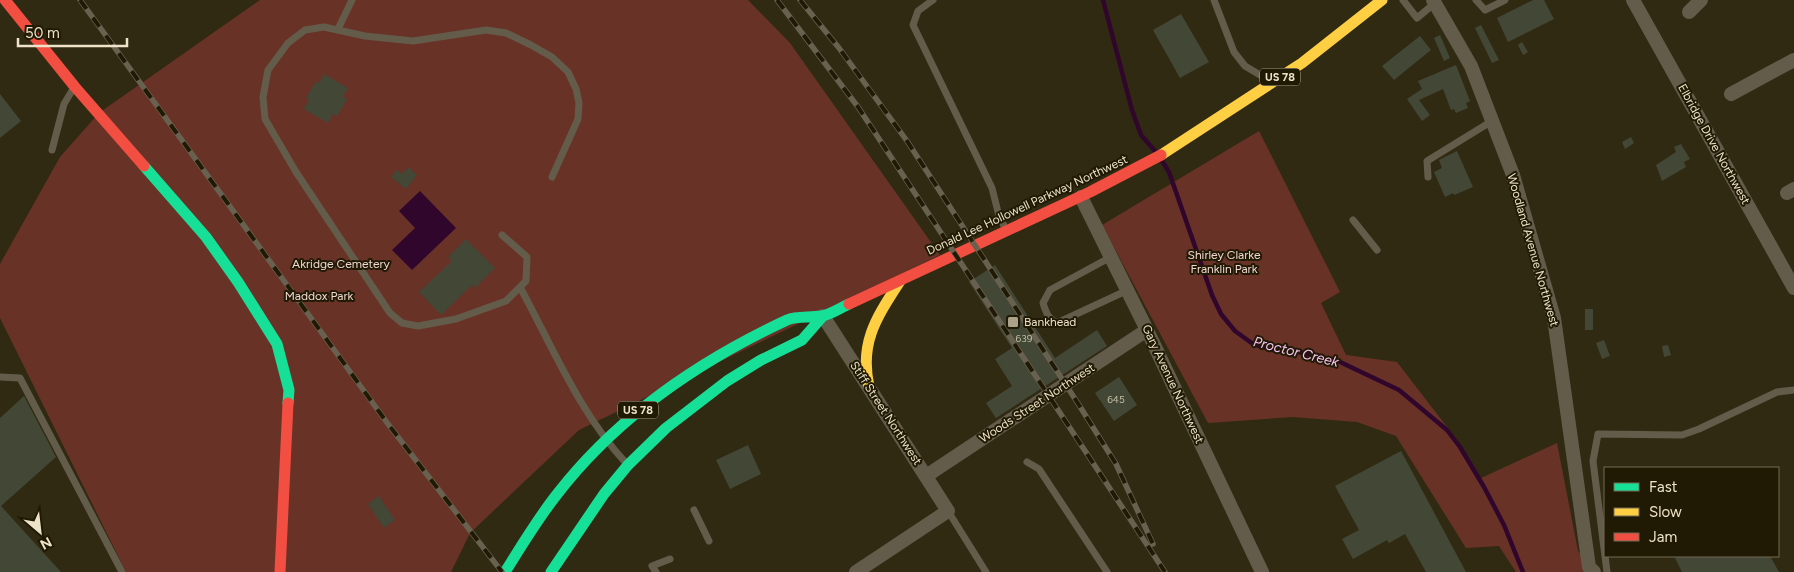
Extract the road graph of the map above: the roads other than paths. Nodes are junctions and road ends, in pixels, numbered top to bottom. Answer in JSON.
{"nodes":[{"id":1,"x":6,"y":0,"type":"edge"},
{"id":2,"x":352,"y":0,"type":"edge"},
{"id":3,"x":933,"y":0,"type":"edge"},
{"id":4,"x":1214,"y":0,"type":"edge"},
{"id":5,"x":1382,"y":0,"type":"edge"},
{"id":6,"x":1403,"y":0,"type":"edge"},
{"id":7,"x":1476,"y":0,"type":"edge"},
{"id":8,"x":1506,"y":0,"type":"edge"},
{"id":9,"x":1633,"y":0,"type":"edge"},
{"id":10,"x":1701,"y":0,"type":"edge"},
{"id":11,"x":1434,"y":2,"type":"edge"},
{"id":12,"x":1367,"y":5,"type":"edge"},
{"id":13,"x":1689,"y":12,"type":"dead end"},
{"id":14,"x":338,"y":29,"type":"junction"},
{"id":15,"x":1794,"y":60,"type":"edge"},
{"id":16,"x":1272,"y":82,"type":"junction"},
{"id":17,"x":75,"y":87,"type":"junction"},
{"id":18,"x":1731,"y":94,"type":"dead end"},
{"id":19,"x":1492,"y":120,"type":"junction"},
{"id":20,"x":52,"y":150,"type":"dead end"},
{"id":21,"x":552,"y":177,"type":"dead end"},
{"id":22,"x":1428,"y":177,"type":"dead end"},
{"id":23,"x":1081,"y":197,"type":"junction"},
{"id":24,"x":1353,"y":220,"type":"dead end"},
{"id":25,"x":1006,"y":230,"type":"junction"},
{"id":26,"x":502,"y":235,"type":"dead end"},
{"id":27,"x":1377,"y":250,"type":"dead end"},
{"id":28,"x":1111,"y":257,"type":"junction"},
{"id":29,"x":900,"y":280,"type":"junction"},
{"id":30,"x":521,"y":288,"type":"junction"},
{"id":31,"x":1794,"y":288,"type":"edge"},
{"id":32,"x":1128,"y":290,"type":"junction"},
{"id":33,"x":823,"y":316,"type":"junction"},
{"id":34,"x":1147,"y":330,"type":"junction"},
{"id":35,"x":0,"y":377,"type":"edge"},
{"id":36,"x":869,"y":387,"type":"junction"},
{"id":37,"x":1794,"y":390,"type":"edge"},
{"id":38,"x":605,"y":441,"type":"junction"},
{"id":39,"x":1027,"y":462,"type":"dead end"},
{"id":40,"x":628,"y":465,"type":"junction"},
{"id":41,"x":926,"y":476,"type":"junction"},
{"id":42,"x":694,"y":510,"type":"dead end"},
{"id":43,"x":948,"y":511,"type":"junction"},
{"id":44,"x":709,"y":541,"type":"dead end"},
{"id":45,"x":1604,"y":548,"type":"edge"},
{"id":46,"x":1605,"y":557,"type":"edge"},
{"id":47,"x":670,"y":559,"type":"dead end"},
{"id":48,"x":122,"y":572,"type":"edge"},
{"id":49,"x":280,"y":572,"type":"edge"},
{"id":50,"x":505,"y":572,"type":"edge"},
{"id":51,"x":551,"y":572,"type":"edge"},
{"id":52,"x":656,"y":572,"type":"edge"},
{"id":53,"x":856,"y":572,"type":"edge"},
{"id":54,"x":986,"y":572,"type":"edge"},
{"id":55,"x":1107,"y":572,"type":"edge"},
{"id":56,"x":1262,"y":572,"type":"edge"},
{"id":57,"x":1594,"y":572,"type":"edge"},
{"id":58,"x":1607,"y":572,"type":"edge"}],
"edges":[{"from":1,"to":17,"type":"main road"},
{"from":2,"to":14,"type":"lane"},
{"from":3,"to":25,"type":"lane"},
{"from":4,"to":16,"type":"lane"},
{"from":5,"to":12,"type":"main road","name":"Donald Lee Hollowell Parkway Northwest","number":"US 78"},
{"from":6,"to":11,"type":"lane"},
{"from":7,"to":8,"type":"lane"},
{"from":9,"to":31,"type":"street","name":"Elbridge Drive Northwest"},
{"from":10,"to":13,"type":"street"},
{"from":11,"to":19,"type":"street","name":"Woodland Avenue Northwest"},
{"from":12,"to":16,"type":"main road","name":"Donald Lee Hollowell Parkway Northwest","number":"US 78"},
{"from":14,"to":21,"type":"lane"},
{"from":14,"to":30,"type":"lane"},
{"from":15,"to":18,"type":"street"},
{"from":16,"to":23,"type":"main road","name":"Donald Lee Hollowell Parkway Northwest","number":"US 78"},
{"from":17,"to":20,"type":"lane"},
{"from":17,"to":49,"type":"main road"},
{"from":19,"to":22,"type":"lane"},
{"from":19,"to":57,"type":"street","name":"Woodland Avenue Northwest"},
{"from":23,"to":25,"type":"main road","name":"Donald Lee Hollowell Parkway Northwest","number":"US 78"},
{"from":23,"to":28,"type":"street","name":"Gary Avenue Northwest"},
{"from":24,"to":27,"type":"lane"},
{"from":25,"to":29,"type":"main road","name":"Donald Lee Hollowell Parkway Northwest","number":"US 78"},
{"from":26,"to":30,"type":"lane"},
{"from":28,"to":32,"type":"street","name":"Gary Avenue Northwest"},
{"from":28,"to":32,"type":"lane"},
{"from":29,"to":33,"type":"main road","name":"Donald Lee Hollowell Parkway Northwest","number":"US 78"},
{"from":29,"to":36,"type":"main road"},
{"from":30,"to":38,"type":"lane"},
{"from":32,"to":34,"type":"street","name":"Gary Avenue Northwest"},
{"from":33,"to":36,"type":"street","name":"Stiff Street Northwest"},
{"from":33,"to":38,"type":"main road","name":"Donald Lee Hollowell Parkway Northwest","number":"US 78"},
{"from":33,"to":40,"type":"main road","name":"Donald Lee Hollowell Parkway Northwest","number":"US 78"},
{"from":34,"to":41,"type":"street","name":"Woods Street Northwest"},
{"from":34,"to":56,"type":"street","name":"Gary Avenue Northwest"},
{"from":35,"to":48,"type":"lane"},
{"from":36,"to":41,"type":"street","name":"Stiff Street Northwest"},
{"from":37,"to":45,"type":"lane"},
{"from":38,"to":40,"type":"lane"},
{"from":38,"to":50,"type":"main road","name":"Donald Lee Hollowell Parkway Northwest","number":"US 78"},
{"from":39,"to":55,"type":"lane"},
{"from":40,"to":51,"type":"main road","name":"Donald Lee Hollowell Parkway Northwest","number":"US 78"},
{"from":41,"to":43,"type":"street","name":"Stiff Street Northwest"},
{"from":42,"to":44,"type":"lane"},
{"from":43,"to":53,"type":"street"},
{"from":43,"to":54,"type":"lane"},
{"from":46,"to":58,"type":"lane"},
{"from":47,"to":52,"type":"lane"}]}
